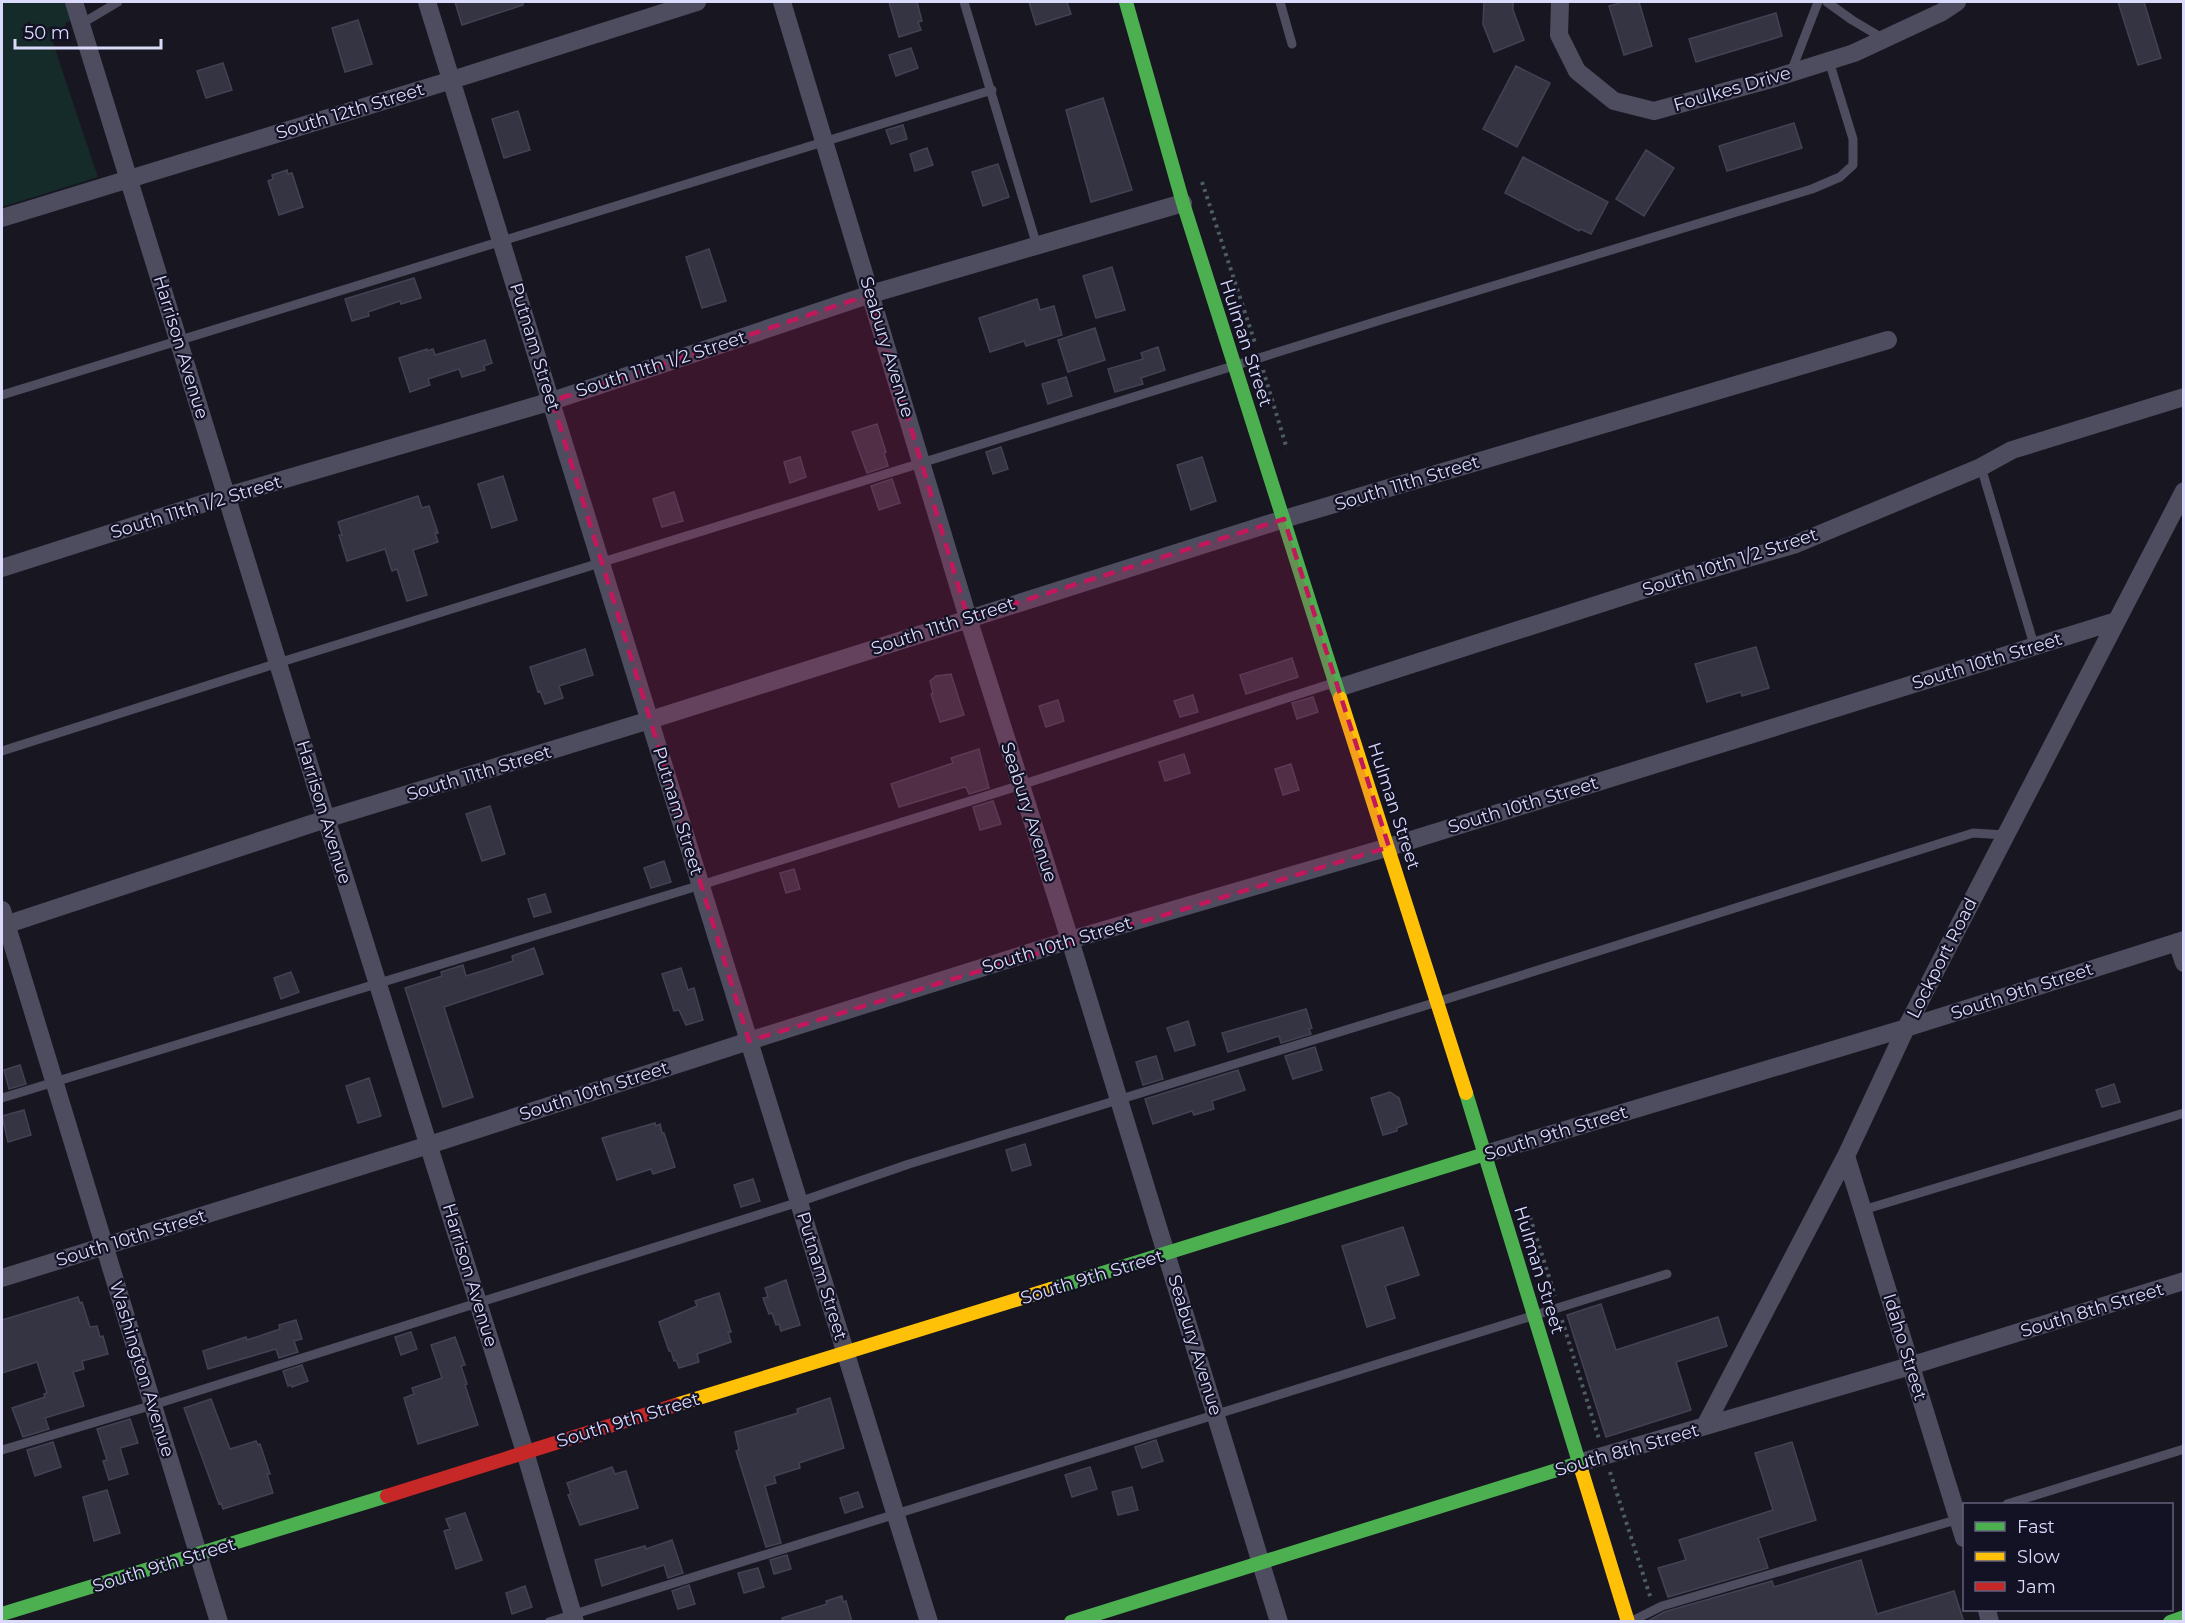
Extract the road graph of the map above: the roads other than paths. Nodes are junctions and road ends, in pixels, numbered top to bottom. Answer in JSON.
{"nodes":[{"id":1,"x":74,"y":2,"type":"edge"},
{"id":2,"x":118,"y":2,"type":"edge"},
{"id":3,"x":428,"y":2,"type":"edge"},
{"id":4,"x":697,"y":2,"type":"edge"},
{"id":5,"x":783,"y":2,"type":"edge"},
{"id":6,"x":964,"y":2,"type":"edge"},
{"id":7,"x":1126,"y":2,"type":"edge"},
{"id":8,"x":1280,"y":2,"type":"edge"},
{"id":9,"x":1560,"y":2,"type":"edge"},
{"id":10,"x":1818,"y":2,"type":"edge"},
{"id":11,"x":1827,"y":2,"type":"edge"},
{"id":12,"x":1957,"y":2,"type":"edge"},
{"id":13,"x":81,"y":24,"type":"junction"},
{"id":14,"x":1884,"y":39,"type":"junction"},
{"id":15,"x":1292,"y":44,"type":"dead end"},
{"id":16,"x":1829,"y":61,"type":"junction"},
{"id":17,"x":1791,"y":73,"type":"junction"},
{"id":18,"x":452,"y":80,"type":"junction"},
{"id":19,"x":992,"y":90,"type":"junction"},
{"id":20,"x":825,"y":141,"type":"junction"},
{"id":21,"x":129,"y":180,"type":"junction"},
{"id":22,"x":1183,"y":203,"type":"junction"},
{"id":23,"x":2,"y":218,"type":"edge"},
{"id":24,"x":502,"y":240,"type":"junction"},
{"id":25,"x":1037,"y":246,"type":"junction"},
{"id":26,"x":871,"y":294,"type":"junction"},
{"id":27,"x":179,"y":340,"type":"junction"},
{"id":28,"x":1888,"y":340,"type":"dead end"},
{"id":29,"x":1235,"y":366,"type":"junction"},
{"id":30,"x":2,"y":395,"type":"edge"},
{"id":31,"x":2184,"y":397,"type":"edge"},
{"id":32,"x":552,"y":400,"type":"junction"},
{"id":33,"x":922,"y":463,"type":"junction"},
{"id":34,"x":1981,"y":466,"type":"junction"},
{"id":35,"x":2184,"y":491,"type":"edge"},
{"id":36,"x":227,"y":496,"type":"junction"},
{"id":37,"x":1284,"y":519,"type":"junction"},
{"id":38,"x":602,"y":562,"type":"junction"},
{"id":39,"x":2,"y":568,"type":"edge"},
{"id":40,"x":968,"y":618,"type":"junction"},
{"id":41,"x":2116,"y":621,"type":"junction"},
{"id":42,"x":2034,"y":645,"type":"junction"},
{"id":43,"x":278,"y":663,"type":"junction"},
{"id":44,"x":1337,"y":685,"type":"junction"},
{"id":45,"x":650,"y":720,"type":"junction"},
{"id":46,"x":2,"y":751,"type":"edge"},
{"id":47,"x":1021,"y":785,"type":"junction"},
{"id":48,"x":326,"y":819,"type":"junction"},
{"id":49,"x":2006,"y":835,"type":"junction"},
{"id":50,"x":1389,"y":848,"type":"junction"},
{"id":51,"x":701,"y":885,"type":"junction"},
{"id":52,"x":3,"y":920,"type":"edge"},
{"id":53,"x":1070,"y":940,"type":"junction"},
{"id":54,"x":2180,"y":941,"type":"edge"},
{"id":55,"x":2184,"y":963,"type":"edge"},
{"id":56,"x":378,"y":983,"type":"junction"},
{"id":57,"x":1437,"y":1002,"type":"junction"},
{"id":58,"x":1906,"y":1028,"type":"junction"},
{"id":59,"x":749,"y":1041,"type":"junction"},
{"id":60,"x":54,"y":1082,"type":"junction"},
{"id":61,"x":2,"y":1098,"type":"edge"},
{"id":62,"x":1119,"y":1100,"type":"junction"},
{"id":63,"x":2184,"y":1113,"type":"edge"},
{"id":64,"x":429,"y":1145,"type":"junction"},
{"id":65,"x":1485,"y":1154,"type":"junction"},
{"id":66,"x":1846,"y":1156,"type":"junction"},
{"id":67,"x":799,"y":1202,"type":"junction"},
{"id":68,"x":1863,"y":1210,"type":"junction"},
{"id":69,"x":105,"y":1247,"type":"junction"},
{"id":70,"x":1167,"y":1254,"type":"junction"},
{"id":71,"x":1666,"y":1274,"type":"dead end"},
{"id":72,"x":2,"y":1278,"type":"edge"},
{"id":73,"x":2184,"y":1281,"type":"edge"},
{"id":74,"x":478,"y":1301,"type":"junction"},
{"id":75,"x":1534,"y":1315,"type":"junction"},
{"id":76,"x":846,"y":1353,"type":"junction"},
{"id":77,"x":1910,"y":1366,"type":"junction"},
{"id":78,"x":153,"y":1405,"type":"junction"},
{"id":79,"x":1216,"y":1414,"type":"junction"},
{"id":80,"x":1705,"y":1426,"type":"junction"},
{"id":81,"x":2184,"y":1449,"type":"edge"},
{"id":82,"x":2,"y":1450,"type":"edge"},
{"id":83,"x":525,"y":1452,"type":"junction"},
{"id":84,"x":1579,"y":1463,"type":"junction"},
{"id":85,"x":2010,"y":1503,"type":"edge"},
{"id":86,"x":895,"y":1514,"type":"junction"},
{"id":87,"x":1961,"y":1518,"type":"edge"},
{"id":88,"x":199,"y":1555,"type":"junction"},
{"id":89,"x":1261,"y":1562,"type":"junction"},
{"id":90,"x":2,"y":1614,"type":"edge"},
{"id":91,"x":2184,"y":1617,"type":"edge"},
{"id":92,"x":574,"y":1618,"type":"edge"},
{"id":93,"x":219,"y":1622,"type":"edge"},
{"id":94,"x":549,"y":1622,"type":"edge"},
{"id":95,"x":928,"y":1622,"type":"edge"},
{"id":96,"x":1071,"y":1622,"type":"edge"},
{"id":97,"x":1280,"y":1622,"type":"edge"},
{"id":98,"x":1629,"y":1622,"type":"edge"},
{"id":99,"x":2170,"y":1622,"type":"edge"}],
"edges":[{"from":1,"to":13,"type":"street","name":"Harrison Avenue"},
{"from":2,"to":13,"type":"lane"},
{"from":3,"to":18,"type":"street","name":"Putnam Street"},
{"from":4,"to":18,"type":"street","name":"South 12th Street"},
{"from":5,"to":20,"type":"street","name":"Seabury Avenue"},
{"from":6,"to":19,"type":"lane"},
{"from":7,"to":22,"type":"street","name":"Hulman Street"},
{"from":8,"to":15,"type":"lane"},
{"from":9,"to":17,"type":"street","name":"Foulkes Drive"},
{"from":10,"to":17,"type":"lane"},
{"from":11,"to":14,"type":"lane"},
{"from":12,"to":14,"type":"street","name":"Foulkes Drive"},
{"from":13,"to":21,"type":"street","name":"Harrison Avenue"},
{"from":14,"to":16,"type":"street","name":"Foulkes Drive"},
{"from":16,"to":17,"type":"street","name":"Foulkes Drive"},
{"from":16,"to":29,"type":"lane"},
{"from":18,"to":21,"type":"street","name":"South 12th Street"},
{"from":18,"to":24,"type":"street","name":"Putnam Street"},
{"from":19,"to":20,"type":"lane"},
{"from":19,"to":25,"type":"lane"},
{"from":20,"to":24,"type":"lane"},
{"from":20,"to":26,"type":"street","name":"Seabury Avenue"},
{"from":21,"to":23,"type":"street","name":"South 12th Street"},
{"from":21,"to":27,"type":"street","name":"Harrison Avenue"},
{"from":22,"to":25,"type":"street","name":"South 11th 1/2 Street"},
{"from":22,"to":29,"type":"street","name":"Hulman Street"},
{"from":24,"to":27,"type":"lane"},
{"from":24,"to":32,"type":"street","name":"Putnam Street"},
{"from":25,"to":26,"type":"street","name":"South 11th 1/2 Street"},
{"from":26,"to":32,"type":"street","name":"South 11th 1/2 Street"},
{"from":26,"to":33,"type":"street","name":"Seabury Avenue"},
{"from":27,"to":30,"type":"lane"},
{"from":27,"to":36,"type":"street","name":"Harrison Avenue"},
{"from":28,"to":37,"type":"street","name":"South 11th Street"},
{"from":29,"to":33,"type":"lane"},
{"from":29,"to":37,"type":"street","name":"Hulman Street"},
{"from":31,"to":34,"type":"street","name":"South 10th 1/2 Street"},
{"from":32,"to":36,"type":"street","name":"South 11th 1/2 Street"},
{"from":32,"to":38,"type":"street","name":"Putnam Street"},
{"from":33,"to":38,"type":"lane"},
{"from":33,"to":40,"type":"street","name":"Seabury Avenue"},
{"from":34,"to":42,"type":"lane"},
{"from":34,"to":44,"type":"street","name":"South 10th 1/2 Street"},
{"from":35,"to":41,"type":"street","name":"Lockport Road"},
{"from":36,"to":39,"type":"street","name":"South 11th 1/2 Street"},
{"from":36,"to":43,"type":"street","name":"Harrison Avenue"},
{"from":37,"to":40,"type":"street","name":"South 11th Street"},
{"from":37,"to":44,"type":"street","name":"Hulman Street"},
{"from":38,"to":43,"type":"lane"},
{"from":38,"to":45,"type":"street","name":"Putnam Street"},
{"from":40,"to":45,"type":"street","name":"South 11th Street"},
{"from":40,"to":47,"type":"street","name":"Seabury Avenue"},
{"from":41,"to":42,"type":"street","name":"South 10th Street"},
{"from":41,"to":49,"type":"street","name":"Lockport Road"},
{"from":42,"to":50,"type":"street","name":"South 10th Street"},
{"from":43,"to":46,"type":"lane"},
{"from":43,"to":48,"type":"street","name":"Harrison Avenue"},
{"from":44,"to":47,"type":"lane"},
{"from":44,"to":50,"type":"street","name":"Hulman Street"},
{"from":45,"to":48,"type":"street","name":"South 11th Street"},
{"from":45,"to":51,"type":"street","name":"Putnam Street"},
{"from":47,"to":51,"type":"lane"},
{"from":47,"to":53,"type":"street","name":"Seabury Avenue"},
{"from":48,"to":52,"type":"street","name":"South 11th Street"},
{"from":48,"to":56,"type":"street","name":"Harrison Avenue"},
{"from":49,"to":57,"type":"lane"},
{"from":49,"to":58,"type":"street","name":"Lockport Road"},
{"from":50,"to":53,"type":"street","name":"South 10th Street"},
{"from":50,"to":57,"type":"street","name":"Hulman Street"},
{"from":51,"to":56,"type":"lane"},
{"from":51,"to":59,"type":"street","name":"Putnam Street"},
{"from":52,"to":60,"type":"street","name":"Washington Avenue"},
{"from":53,"to":59,"type":"street","name":"South 10th Street"},
{"from":53,"to":62,"type":"street","name":"Seabury Avenue"},
{"from":54,"to":55,"type":"street"},
{"from":54,"to":58,"type":"street","name":"South 9th Street"},
{"from":56,"to":60,"type":"lane"},
{"from":56,"to":64,"type":"street","name":"Harrison Avenue"},
{"from":57,"to":62,"type":"lane"},
{"from":57,"to":65,"type":"street","name":"Hulman Street"},
{"from":58,"to":65,"type":"street","name":"South 9th Street"},
{"from":58,"to":66,"type":"street","name":"Lockport Road"},
{"from":59,"to":64,"type":"street","name":"South 10th Street"},
{"from":59,"to":67,"type":"street","name":"Putnam Street"},
{"from":60,"to":61,"type":"lane"},
{"from":60,"to":69,"type":"street","name":"Washington Avenue"},
{"from":62,"to":67,"type":"lane"},
{"from":62,"to":70,"type":"street","name":"Seabury Avenue"},
{"from":63,"to":68,"type":"lane"},
{"from":64,"to":69,"type":"street","name":"South 10th Street"},
{"from":64,"to":74,"type":"street","name":"Harrison Avenue"},
{"from":65,"to":70,"type":"street","name":"South 9th Street"},
{"from":65,"to":75,"type":"street","name":"Hulman Street"},
{"from":66,"to":68,"type":"street","name":"Idaho Street"},
{"from":66,"to":80,"type":"street","name":"Lockport Road"},
{"from":67,"to":74,"type":"lane"},
{"from":67,"to":76,"type":"street","name":"Putnam Street"},
{"from":68,"to":77,"type":"street","name":"Idaho Street"},
{"from":69,"to":72,"type":"street","name":"South 10th Street"},
{"from":69,"to":78,"type":"street","name":"Washington Avenue"},
{"from":70,"to":76,"type":"street","name":"South 9th Street"},
{"from":70,"to":79,"type":"street","name":"Seabury Avenue"},
{"from":71,"to":75,"type":"lane"},
{"from":73,"to":77,"type":"street","name":"South 8th Street"},
{"from":74,"to":78,"type":"lane"},
{"from":74,"to":83,"type":"street","name":"Harrison Avenue"},
{"from":75,"to":79,"type":"lane"},
{"from":75,"to":84,"type":"street","name":"Hulman Street"},
{"from":76,"to":83,"type":"street","name":"South 9th Street"},
{"from":76,"to":86,"type":"street","name":"Putnam Street"},
{"from":77,"to":80,"type":"street","name":"South 8th Street"},
{"from":77,"to":87,"type":"street","name":"Idaho Street"},
{"from":78,"to":82,"type":"lane"},
{"from":78,"to":88,"type":"street","name":"Washington Avenue"},
{"from":79,"to":86,"type":"lane"},
{"from":79,"to":89,"type":"street","name":"Seabury Avenue"},
{"from":80,"to":84,"type":"street","name":"South 8th Street"},
{"from":81,"to":85,"type":"lane"},
{"from":83,"to":88,"type":"street","name":"South 9th Street"},
{"from":83,"to":92,"type":"street","name":"Harrison Avenue"},
{"from":84,"to":89,"type":"street","name":"South 8th Street"},
{"from":84,"to":98,"type":"street","name":"Hulman Street"},
{"from":86,"to":92,"type":"lane"},
{"from":86,"to":95,"type":"street","name":"Putnam Street"},
{"from":87,"to":98,"type":"lane"},
{"from":88,"to":90,"type":"street","name":"South 9th Street"},
{"from":88,"to":93,"type":"street","name":"Washington Avenue"},
{"from":89,"to":96,"type":"street","name":"South 8th Street"},
{"from":89,"to":97,"type":"street","name":"Seabury Avenue"},
{"from":91,"to":99,"type":"street"},
{"from":92,"to":94,"type":"lane"}]}
